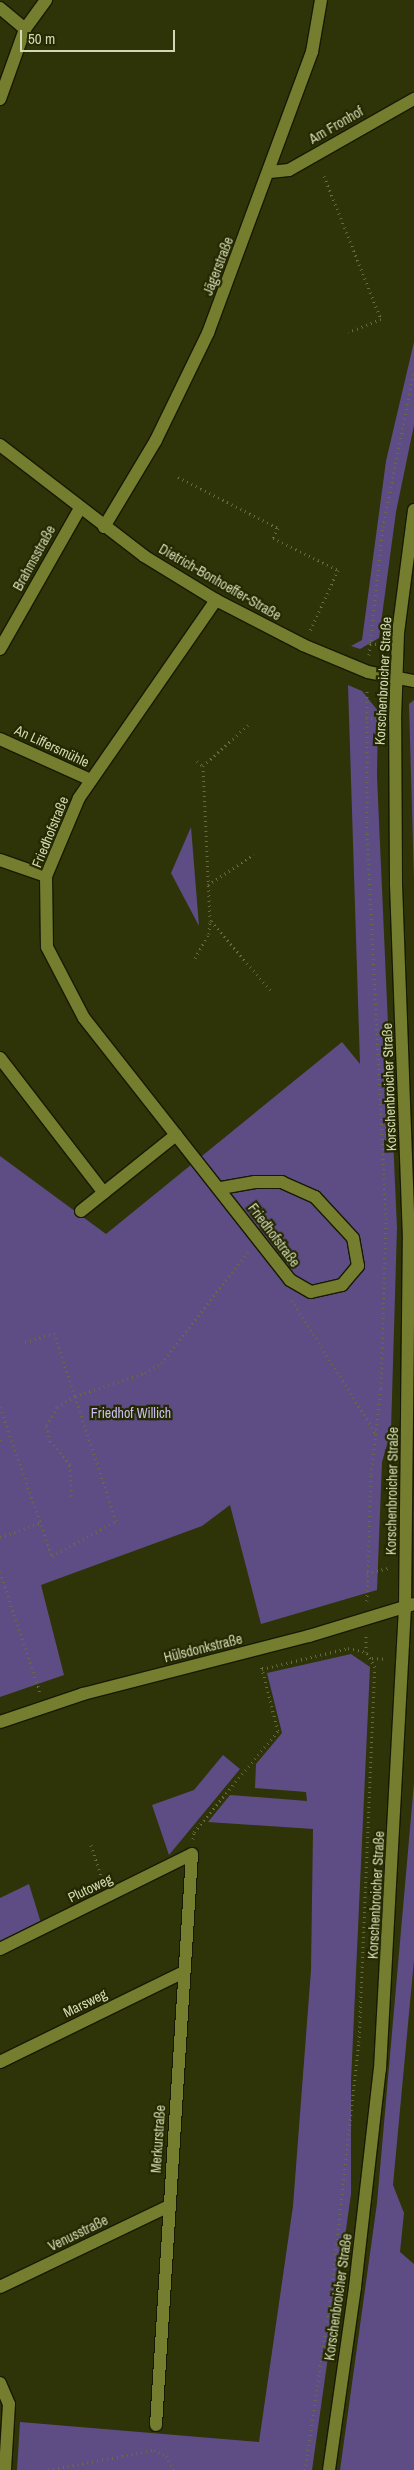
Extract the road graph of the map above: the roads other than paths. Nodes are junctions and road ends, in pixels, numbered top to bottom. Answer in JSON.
{"nodes":[{"id":1,"x":46,"y":0,"type":"edge"},
{"id":2,"x":321,"y":0,"type":"edge"},
{"id":3,"x":0,"y":8,"type":"edge"},
{"id":4,"x":25,"y":30,"type":"junction"},
{"id":5,"x":0,"y":99,"type":"edge"},
{"id":6,"x":414,"y":100,"type":"edge"},
{"id":7,"x":270,"y":172,"type":"junction"},
{"id":8,"x":0,"y":445,"type":"edge"},
{"id":9,"x":80,"y":508,"type":"junction"},
{"id":10,"x":414,"y":510,"type":"edge"},
{"id":11,"x":104,"y":527,"type":"junction"},
{"id":12,"x":216,"y":600,"type":"junction"},
{"id":13,"x":0,"y":649,"type":"edge"},
{"id":14,"x":396,"y":678,"type":"junction"},
{"id":15,"x":414,"y":681,"type":"edge"},
{"id":16,"x":0,"y":738,"type":"edge"},
{"id":17,"x":91,"y":780,"type":"junction"},
{"id":18,"x":0,"y":860,"type":"edge"},
{"id":19,"x":46,"y":876,"type":"junction"},
{"id":20,"x":0,"y":1058,"type":"edge"},
{"id":21,"x":176,"y":1136,"type":"junction"},
{"id":22,"x":220,"y":1188,"type":"junction"},
{"id":23,"x":104,"y":1193,"type":"junction"},
{"id":24,"x":81,"y":1211,"type":"dead end"},
{"id":25,"x":410,"y":1606,"type":"edge"},
{"id":26,"x":0,"y":1722,"type":"edge"},
{"id":27,"x":192,"y":1854,"type":"joint"},
{"id":28,"x":0,"y":1949,"type":"edge"},
{"id":29,"x":184,"y":1972,"type":"junction"},
{"id":30,"x":0,"y":2062,"type":"edge"},
{"id":31,"x":169,"y":2206,"type":"junction"},
{"id":32,"x":0,"y":2288,"type":"edge"},
{"id":33,"x":0,"y":2383,"type":"edge"},
{"id":34,"x":156,"y":2425,"type":"dead end"},
{"id":35,"x":5,"y":2470,"type":"edge"},
{"id":36,"x":329,"y":2470,"type":"edge"}],
"edges":[{"from":1,"to":4,"type":"street"},
{"from":2,"to":7,"type":"street","name":"Jägerstraße"},
{"from":3,"to":4,"type":"street"},
{"from":4,"to":5,"type":"street"},
{"from":6,"to":7,"type":"street","name":"Am Fronhof"},
{"from":7,"to":11,"type":"street","name":"Jägerstraße"},
{"from":8,"to":9,"type":"street","name":"Dietrich-Bonhoeffer-Straße"},
{"from":9,"to":11,"type":"street","name":"Dietrich-Bonhoeffer-Straße"},
{"from":9,"to":13,"type":"street","name":"Brahmsstraße"},
{"from":10,"to":14,"type":"street","name":"Korschenbroicher Straße"},
{"from":11,"to":12,"type":"street","name":"Dietrich-Bonhoeffer-Straße"},
{"from":12,"to":14,"type":"street","name":"Dietrich-Bonhoeffer-Straße"},
{"from":12,"to":17,"type":"street","name":"Friedhofstraße"},
{"from":14,"to":15,"type":"street","name":"Dietrich-Bonhoeffer-Straße"},
{"from":14,"to":25,"type":"street","name":"Korschenbroicher Straße"},
{"from":16,"to":17,"type":"street","name":"An Liffersmühle"},
{"from":17,"to":19,"type":"street","name":"Friedhofstraße"},
{"from":18,"to":19,"type":"street"},
{"from":19,"to":21,"type":"street","name":"Friedhofstraße"},
{"from":20,"to":23,"type":"street"},
{"from":21,"to":22,"type":"street","name":"Friedhofstraße"},
{"from":21,"to":23,"type":"street"},
{"from":22,"to":22,"type":"street","name":"Friedhofstraße"},
{"from":23,"to":24,"type":"street"},
{"from":25,"to":26,"type":"street","name":"Hülsdonkstraße"},
{"from":25,"to":36,"type":"street","name":"Korschenbroicher Straße"},
{"from":27,"to":28,"type":"street","name":"Plutoweg"},
{"from":27,"to":29,"type":"street","name":"Merkurstraße"},
{"from":29,"to":30,"type":"street","name":"Marsweg"},
{"from":29,"to":31,"type":"street","name":"Merkurstraße"},
{"from":31,"to":32,"type":"street","name":"Venusstraße"},
{"from":31,"to":34,"type":"street","name":"Merkurstraße"},
{"from":33,"to":35,"type":"street"}]}
